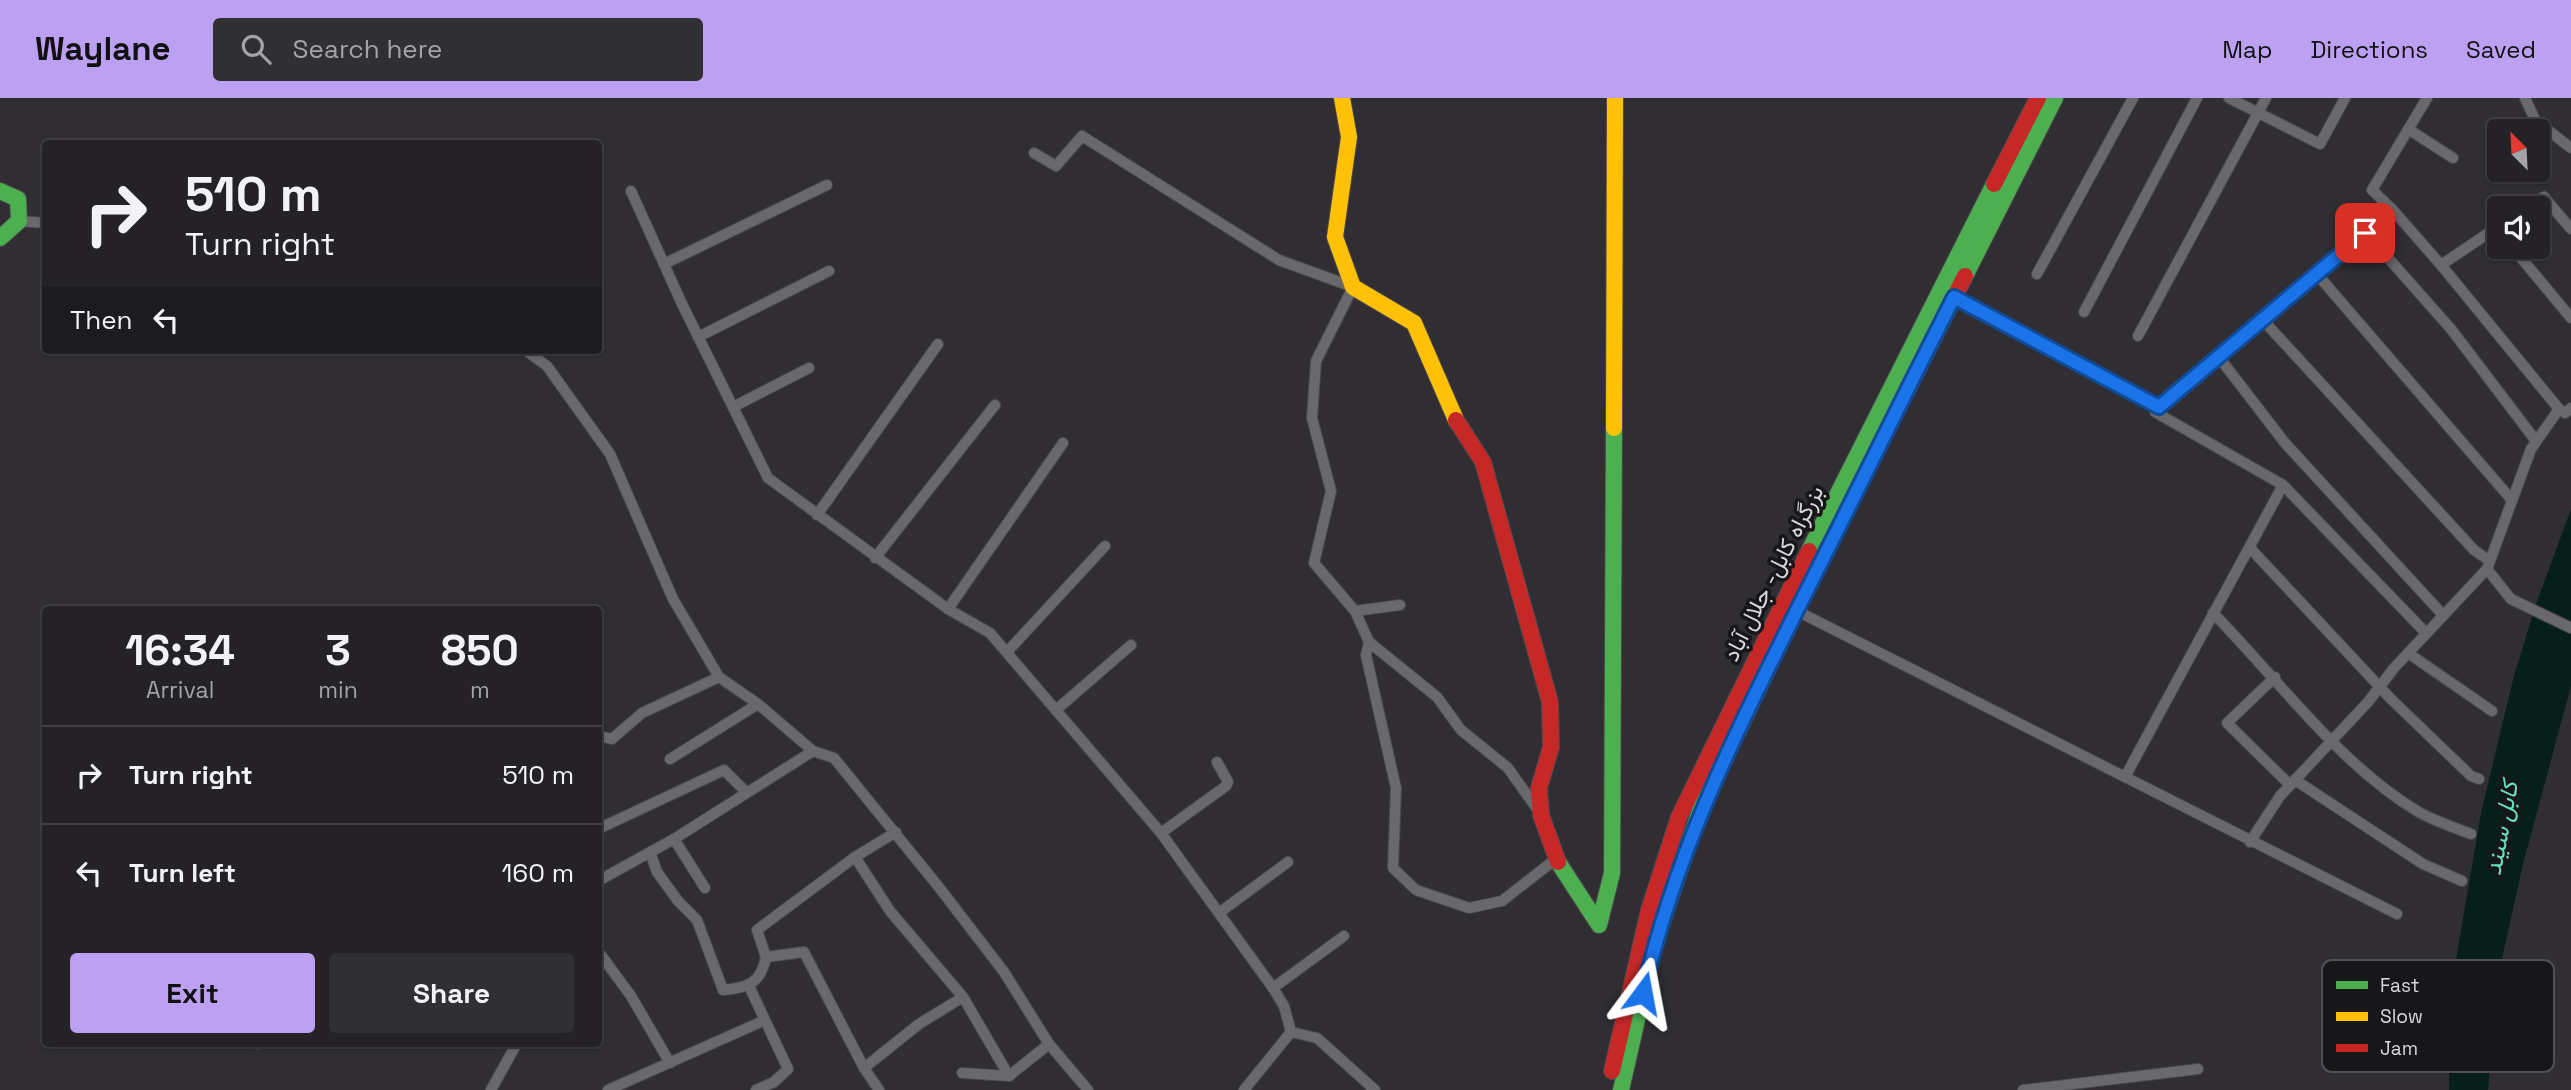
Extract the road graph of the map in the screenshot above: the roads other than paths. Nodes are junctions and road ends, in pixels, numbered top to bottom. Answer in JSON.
{"nodes":[{"id":1,"x":1342,"y":98,"type":"edge"},
{"id":2,"x":1615,"y":98,"type":"edge"},
{"id":3,"x":2038,"y":98,"type":"edge"},
{"id":4,"x":2055,"y":98,"type":"edge"},
{"id":5,"x":2133,"y":98,"type":"edge"},
{"id":6,"x":2197,"y":98,"type":"edge"},
{"id":7,"x":2229,"y":98,"type":"edge"},
{"id":8,"x":2266,"y":98,"type":"edge"},
{"id":9,"x":2345,"y":98,"type":"edge"},
{"id":10,"x":2427,"y":98,"type":"edge"},
{"id":11,"x":2525,"y":98,"type":"edge"},
{"id":12,"x":2259,"y":113,"type":"junction"},
{"id":13,"x":2408,"y":129,"type":"junction"},
{"id":14,"x":2571,"y":148,"type":"edge"},
{"id":15,"x":1034,"y":153,"type":"dead end"},
{"id":16,"x":2453,"y":158,"type":"dead end"},
{"id":17,"x":827,"y":185,"type":"dead end"},
{"id":18,"x":0,"y":191,"type":"edge"},
{"id":19,"x":631,"y":191,"type":"dead end"},
{"id":20,"x":2550,"y":204,"type":"edge"},
{"id":21,"x":2392,"y":209,"type":"junction"},
{"id":22,"x":19,"y":221,"type":"junction"},
{"id":23,"x":42,"y":223,"type":"edge"},
{"id":24,"x":2571,"y":229,"type":"edge"},
{"id":25,"x":2365,"y":233,"type":"junction"},
{"id":26,"x":2487,"y":235,"type":"edge"},
{"id":27,"x":0,"y":238,"type":"edge"},
{"id":28,"x":2522,"y":259,"type":"edge"},
{"id":29,"x":664,"y":264,"type":"junction"},
{"id":30,"x":2441,"y":265,"type":"junction"},
{"id":31,"x":828,"y":271,"type":"dead end"},
{"id":32,"x":2316,"y":273,"type":"junction"},
{"id":33,"x":2037,"y":274,"type":"dead end"},
{"id":34,"x":1353,"y":286,"type":"junction"},
{"id":35,"x":1948,"y":295,"type":"junction"},
{"id":36,"x":2084,"y":312,"type":"dead end"},
{"id":37,"x":2571,"y":318,"type":"edge"},
{"id":38,"x":2262,"y":319,"type":"junction"},
{"id":39,"x":2138,"y":336,"type":"dead end"},
{"id":40,"x":698,"y":337,"type":"junction"},
{"id":41,"x":938,"y":344,"type":"dead end"},
{"id":42,"x":530,"y":354,"type":"edge"},
{"id":43,"x":2218,"y":356,"type":"junction"},
{"id":44,"x":809,"y":368,"type":"dead end"},
{"id":45,"x":995,"y":405,"type":"dead end"},
{"id":46,"x":733,"y":407,"type":"junction"},
{"id":47,"x":2159,"y":407,"type":"junction"},
{"id":48,"x":2571,"y":408,"type":"edge"},
{"id":49,"x":2559,"y":410,"type":"junction"},
{"id":50,"x":2536,"y":441,"type":"junction"},
{"id":51,"x":1063,"y":443,"type":"dead end"},
{"id":52,"x":2283,"y":485,"type":"junction"},
{"id":53,"x":2511,"y":499,"type":"junction"},
{"id":54,"x":817,"y":515,"type":"junction"},
{"id":55,"x":1105,"y":546,"type":"dead end"},
{"id":56,"x":2250,"y":548,"type":"junction"},
{"id":57,"x":875,"y":558,"type":"junction"},
{"id":58,"x":2489,"y":565,"type":"junction"},
{"id":59,"x":1400,"y":605,"type":"dead end"},
{"id":60,"x":948,"y":609,"type":"junction"},
{"id":61,"x":1355,"y":611,"type":"junction"},
{"id":62,"x":1797,"y":611,"type":"junction"},
{"id":63,"x":2213,"y":613,"type":"junction"},
{"id":64,"x":2442,"y":615,"type":"junction"},
{"id":65,"x":2571,"y":628,"type":"edge"},
{"id":66,"x":2426,"y":633,"type":"junction"},
{"id":67,"x":1370,"y":642,"type":"junction"},
{"id":68,"x":1131,"y":645,"type":"dead end"},
{"id":69,"x":1007,"y":652,"type":"junction"},
{"id":70,"x":2408,"y":653,"type":"junction"},
{"id":71,"x":719,"y":677,"type":"junction"},
{"id":72,"x":2274,"y":677,"type":"junction"},
{"id":73,"x":2379,"y":687,"type":"junction"},
{"id":74,"x":758,"y":704,"type":"junction"},
{"id":75,"x":1056,"y":710,"type":"junction"},
{"id":76,"x":2491,"y":711,"type":"dead end"},
{"id":77,"x":602,"y":737,"type":"edge"},
{"id":78,"x":2331,"y":740,"type":"junction"},
{"id":79,"x":813,"y":751,"type":"junction"},
{"id":80,"x":670,"y":759,"type":"dead end"},
{"id":81,"x":1217,"y":762,"type":"dead end"},
{"id":82,"x":2125,"y":777,"type":"junction"},
{"id":83,"x":2479,"y":779,"type":"dead end"},
{"id":84,"x":2292,"y":783,"type":"junction"},
{"id":85,"x":746,"y":792,"type":"junction"},
{"id":86,"x":1541,"y":815,"type":"junction"},
{"id":87,"x":602,"y":827,"type":"edge"},
{"id":88,"x":896,"y":832,"type":"junction"},
{"id":89,"x":1161,"y":833,"type":"junction"},
{"id":90,"x":2471,"y":834,"type":"dead end"},
{"id":91,"x":674,"y":839,"type":"junction"},
{"id":92,"x":2250,"y":842,"type":"junction"},
{"id":93,"x":650,"y":852,"type":"junction"},
{"id":94,"x":855,"y":857,"type":"junction"},
{"id":95,"x":1557,"y":858,"type":"junction"},
{"id":96,"x":1288,"y":862,"type":"dead end"},
{"id":97,"x":602,"y":879,"type":"edge"},
{"id":98,"x":2462,"y":881,"type":"dead end"},
{"id":99,"x":705,"y":888,"type":"dead end"},
{"id":100,"x":1219,"y":913,"type":"junction"},
{"id":101,"x":2398,"y":914,"type":"dead end"},
{"id":102,"x":1344,"y":936,"type":"dead end"},
{"id":103,"x":602,"y":956,"type":"edge"},
{"id":104,"x":766,"y":957,"type":"junction"},
{"id":105,"x":749,"y":986,"type":"junction"},
{"id":106,"x":1273,"y":988,"type":"junction"},
{"id":107,"x":963,"y":997,"type":"junction"},
{"id":108,"x":763,"y":1021,"type":"junction"},
{"id":109,"x":1292,"y":1032,"type":"junction"},
{"id":110,"x":1049,"y":1044,"type":"junction"},
{"id":111,"x":515,"y":1047,"type":"edge"},
{"id":112,"x":670,"y":1063,"type":"junction"},
{"id":113,"x":864,"y":1068,"type":"junction"},
{"id":114,"x":2198,"y":1069,"type":"dead end"},
{"id":115,"x":962,"y":1073,"type":"dead end"},
{"id":116,"x":1009,"y":1076,"type":"junction"},
{"id":117,"x":777,"y":1086,"type":"edge"},
{"id":118,"x":491,"y":1090,"type":"edge"},
{"id":119,"x":608,"y":1090,"type":"edge"},
{"id":120,"x":756,"y":1090,"type":"edge"},
{"id":121,"x":879,"y":1090,"type":"edge"},
{"id":122,"x":1088,"y":1090,"type":"edge"},
{"id":123,"x":1244,"y":1090,"type":"edge"},
{"id":124,"x":1375,"y":1090,"type":"edge"},
{"id":125,"x":1607,"y":1090,"type":"edge"},
{"id":126,"x":1621,"y":1090,"type":"edge"},
{"id":127,"x":2023,"y":1090,"type":"edge"}],
"edges":[{"from":1,"to":34,"type":"main road"},
{"from":2,"to":95,"type":"main road"},
{"from":3,"to":35,"type":"main road","name":"بزرگراه کابل- جلال آباد"},
{"from":4,"to":35,"type":"main road","name":"بزرگراه کابل- جلال آباد"},
{"from":5,"to":33,"type":"street"},
{"from":6,"to":36,"type":"street"},
{"from":7,"to":12,"type":"street"},
{"from":8,"to":12,"type":"street"},
{"from":9,"to":12,"type":"street"},
{"from":10,"to":13,"type":"street"},
{"from":11,"to":14,"type":"street"},
{"from":12,"to":39,"type":"street"},
{"from":13,"to":16,"type":"street"},
{"from":13,"to":21,"type":"street"},
{"from":15,"to":34,"type":"street"},
{"from":17,"to":29,"type":"street"},
{"from":18,"to":22,"type":"main road"},
{"from":19,"to":29,"type":"street"},
{"from":20,"to":24,"type":"street"},
{"from":21,"to":25,"type":"street"},
{"from":21,"to":30,"type":"street"},
{"from":22,"to":23,"type":"street"},
{"from":22,"to":27,"type":"main road"},
{"from":25,"to":32,"type":"street"},
{"from":25,"to":50,"type":"street"},
{"from":26,"to":30,"type":"street"},
{"from":28,"to":37,"type":"street"},
{"from":29,"to":40,"type":"street"},
{"from":30,"to":49,"type":"street"},
{"from":31,"to":40,"type":"street"},
{"from":32,"to":38,"type":"street"},
{"from":32,"to":53,"type":"street"},
{"from":34,"to":61,"type":"street"},
{"from":34,"to":86,"type":"main road"},
{"from":35,"to":47,"type":"street"},
{"from":35,"to":62,"type":"main road","name":"بزرگراه کابل- جلال آباد"},
{"from":35,"to":125,"type":"main road","name":"بزرگراه کابل- جلال آباد"},
{"from":38,"to":43,"type":"street"},
{"from":38,"to":58,"type":"street"},
{"from":40,"to":46,"type":"street"},
{"from":41,"to":54,"type":"street"},
{"from":42,"to":71,"type":"street"},
{"from":43,"to":47,"type":"street"},
{"from":43,"to":64,"type":"street"},
{"from":44,"to":46,"type":"street"},
{"from":45,"to":57,"type":"street"},
{"from":46,"to":54,"type":"street"},
{"from":47,"to":52,"type":"street"},
{"from":48,"to":49,"type":"street"},
{"from":49,"to":50,"type":"street"},
{"from":50,"to":53,"type":"street"},
{"from":51,"to":60,"type":"street"},
{"from":52,"to":56,"type":"street"},
{"from":52,"to":66,"type":"street"},
{"from":53,"to":58,"type":"street"},
{"from":54,"to":57,"type":"street"},
{"from":55,"to":69,"type":"street"},
{"from":56,"to":63,"type":"street"},
{"from":56,"to":73,"type":"street"},
{"from":57,"to":60,"type":"street"},
{"from":58,"to":64,"type":"street"},
{"from":58,"to":65,"type":"street"},
{"from":59,"to":61,"type":"street"},
{"from":60,"to":69,"type":"street"},
{"from":61,"to":67,"type":"street"},
{"from":62,"to":82,"type":"street"},
{"from":62,"to":126,"type":"main road","name":"بزرگراه کابل- جلال آباد"},
{"from":63,"to":72,"type":"street"},
{"from":63,"to":82,"type":"street"},
{"from":64,"to":66,"type":"street"},
{"from":66,"to":70,"type":"street"},
{"from":67,"to":86,"type":"street"},
{"from":67,"to":95,"type":"street"},
{"from":68,"to":75,"type":"street"},
{"from":69,"to":75,"type":"street"},
{"from":70,"to":73,"type":"street"},
{"from":70,"to":76,"type":"street"},
{"from":71,"to":74,"type":"street"},
{"from":71,"to":77,"type":"street"},
{"from":72,"to":78,"type":"street"},
{"from":72,"to":84,"type":"street"},
{"from":73,"to":78,"type":"street"},
{"from":73,"to":83,"type":"street"},
{"from":74,"to":79,"type":"street"},
{"from":74,"to":80,"type":"street"},
{"from":75,"to":89,"type":"street"},
{"from":78,"to":84,"type":"street"},
{"from":78,"to":90,"type":"street"},
{"from":79,"to":85,"type":"street"},
{"from":79,"to":88,"type":"street"},
{"from":81,"to":89,"type":"street"},
{"from":82,"to":92,"type":"street"},
{"from":84,"to":92,"type":"street"},
{"from":84,"to":98,"type":"street"},
{"from":85,"to":87,"type":"street"},
{"from":85,"to":91,"type":"street"},
{"from":86,"to":95,"type":"main road"},
{"from":88,"to":94,"type":"street"},
{"from":88,"to":110,"type":"street"},
{"from":89,"to":100,"type":"street"},
{"from":91,"to":93,"type":"street"},
{"from":91,"to":99,"type":"street"},
{"from":92,"to":101,"type":"street"},
{"from":93,"to":97,"type":"street"},
{"from":93,"to":105,"type":"street"},
{"from":94,"to":104,"type":"street"},
{"from":94,"to":107,"type":"street"},
{"from":96,"to":100,"type":"street"},
{"from":100,"to":106,"type":"street"},
{"from":102,"to":106,"type":"street"},
{"from":103,"to":112,"type":"street"},
{"from":104,"to":105,"type":"street"},
{"from":104,"to":113,"type":"street"},
{"from":105,"to":108,"type":"street"},
{"from":106,"to":109,"type":"street"},
{"from":107,"to":113,"type":"street"},
{"from":107,"to":116,"type":"street"},
{"from":108,"to":112,"type":"street"},
{"from":108,"to":117,"type":"street"},
{"from":109,"to":123,"type":"street"},
{"from":109,"to":124,"type":"street"},
{"from":110,"to":116,"type":"street"},
{"from":110,"to":122,"type":"street"},
{"from":111,"to":118,"type":"street"},
{"from":112,"to":119,"type":"street"},
{"from":113,"to":121,"type":"street"},
{"from":114,"to":127,"type":"street"},
{"from":115,"to":116,"type":"street"},
{"from":117,"to":120,"type":"street"}]}
